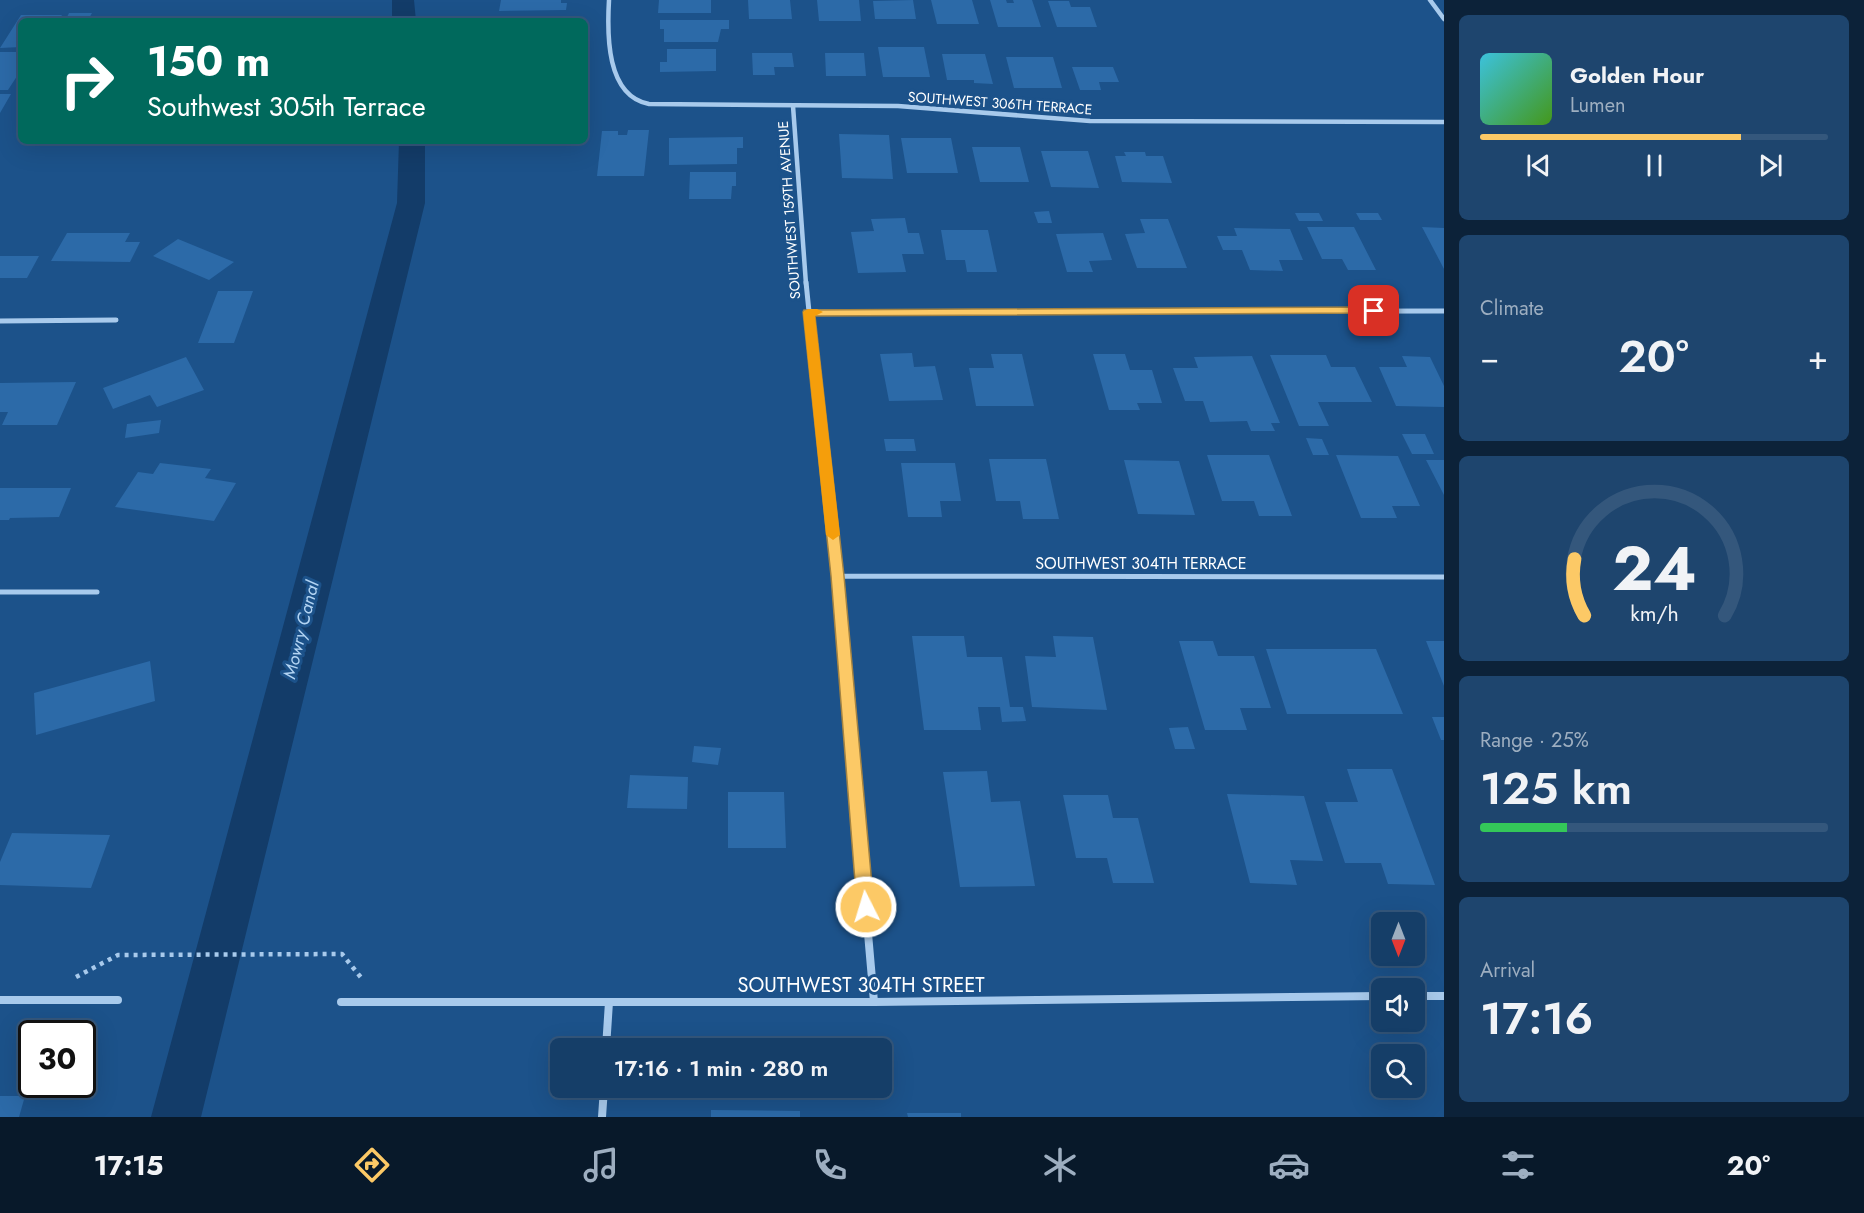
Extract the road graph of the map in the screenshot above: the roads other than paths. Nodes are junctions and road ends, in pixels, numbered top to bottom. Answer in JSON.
{"nodes":[{"id":1,"x":609,"y":0,"type":"edge"},
{"id":2,"x":1430,"y":0,"type":"edge"},
{"id":3,"x":1444,"y":19,"type":"edge"},
{"id":4,"x":793,"y":106,"type":"junction"},
{"id":5,"x":1444,"y":122,"type":"edge"},
{"id":6,"x":1444,"y":311,"type":"edge"},
{"id":7,"x":808,"y":312,"type":"junction"},
{"id":8,"x":116,"y":320,"type":"dead end"},
{"id":9,"x":0,"y":321,"type":"edge"},
{"id":10,"x":837,"y":576,"type":"junction"},
{"id":11,"x":1444,"y":577,"type":"edge"},
{"id":12,"x":0,"y":591,"type":"edge"},
{"id":13,"x":97,"y":592,"type":"dead end"},
{"id":14,"x":1371,"y":996,"type":"edge"},
{"id":15,"x":1425,"y":996,"type":"edge"},
{"id":16,"x":1444,"y":996,"type":"edge"},
{"id":17,"x":0,"y":1000,"type":"edge"},
{"id":18,"x":117,"y":1000,"type":"dead end"},
{"id":19,"x":341,"y":1002,"type":"dead end"},
{"id":20,"x":609,"y":1002,"type":"junction"},
{"id":21,"x":874,"y":1002,"type":"junction"},
{"id":22,"x":607,"y":1038,"type":"edge"},
{"id":23,"x":603,"y":1098,"type":"edge"},
{"id":24,"x":602,"y":1117,"type":"edge"}],
"edges":[{"from":1,"to":4,"type":"street","name":"SOUTHWEST 306TH TERRACE"},
{"from":2,"to":3,"type":"street"},
{"from":4,"to":5,"type":"street","name":"SOUTHWEST 306TH TERRACE"},
{"from":4,"to":7,"type":"street","name":"SOUTHWEST 159TH AVENUE"},
{"from":6,"to":7,"type":"street"},
{"from":7,"to":10,"type":"street","name":"SOUTHWEST 159TH AVENUE"},
{"from":8,"to":9,"type":"street"},
{"from":10,"to":11,"type":"street","name":"SOUTHWEST 304TH TERRACE"},
{"from":10,"to":21,"type":"street","name":"SOUTHWEST 159TH AVENUE"},
{"from":12,"to":13,"type":"street"},
{"from":14,"to":21,"type":"street","name":"SOUTHWEST 304TH STREET"},
{"from":15,"to":16,"type":"street"},
{"from":17,"to":18,"type":"street"},
{"from":19,"to":20,"type":"street","name":"SOUTHWEST 304TH STREET"},
{"from":20,"to":21,"type":"street","name":"SOUTHWEST 304TH STREET"},
{"from":20,"to":22,"type":"street"},
{"from":23,"to":24,"type":"street"}]}
